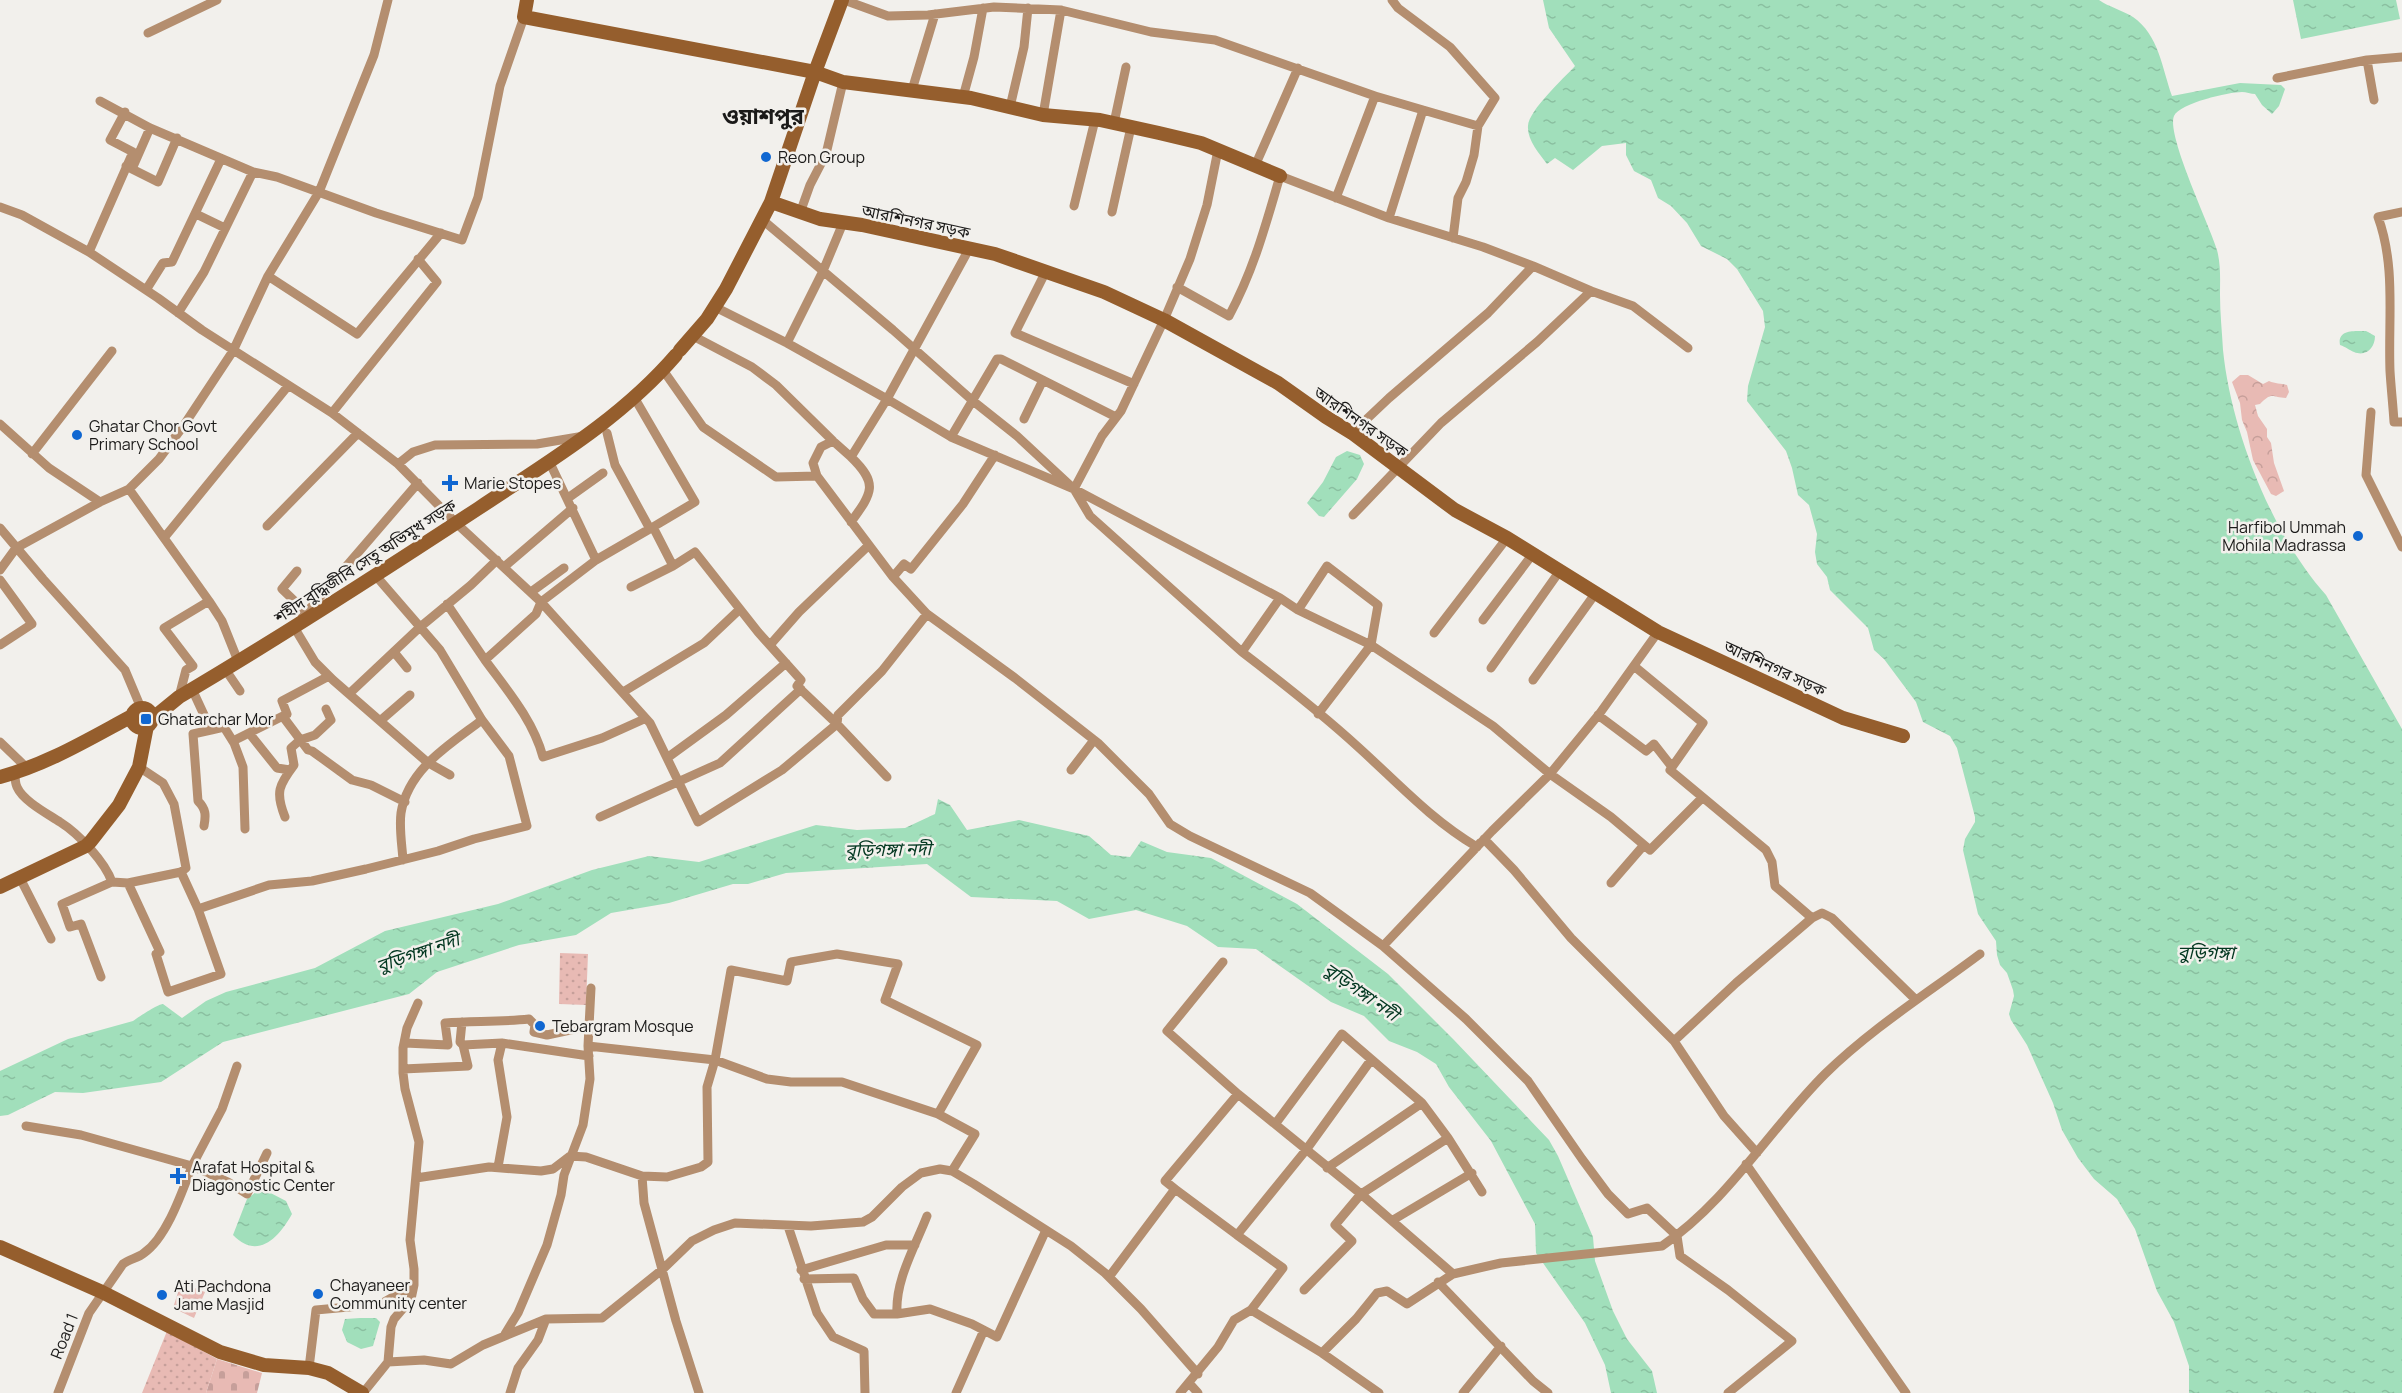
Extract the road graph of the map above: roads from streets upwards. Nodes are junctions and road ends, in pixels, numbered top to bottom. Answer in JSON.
{"nodes":[{"id":1,"x":217,"y":0,"type":"edge"},
{"id":2,"x":388,"y":0,"type":"edge"},
{"id":3,"x":527,"y":0,"type":"edge"},
{"id":4,"x":843,"y":0,"type":"edge"},
{"id":5,"x":1392,"y":0,"type":"edge"},
{"id":6,"x":996,"y":4,"type":"edge"},
{"id":7,"x":983,"y":8,"type":"junction"},
{"id":8,"x":1028,"y":8,"type":"junction"},
{"id":9,"x":1061,"y":10,"type":"junction"},
{"id":10,"x":935,"y":14,"type":"junction"},
{"id":11,"x":524,"y":17,"type":"junction"},
{"id":12,"x":148,"y":33,"type":"dead end"},
{"id":13,"x":2402,"y":57,"type":"edge"},
{"id":14,"x":2367,"y":60,"type":"junction"},
{"id":15,"x":1126,"y":67,"type":"dead end"},
{"id":16,"x":1298,"y":68,"type":"junction"},
{"id":17,"x":815,"y":72,"type":"junction"},
{"id":18,"x":2277,"y":78,"type":"dead end"},
{"id":19,"x":843,"y":82,"type":"junction"},
{"id":20,"x":912,"y":90,"type":"junction"},
{"id":21,"x":1375,"y":96,"type":"junction"},
{"id":22,"x":963,"y":97,"type":"junction"},
{"id":23,"x":2374,"y":100,"type":"dead end"},
{"id":24,"x":100,"y":101,"type":"dead end"},
{"id":25,"x":1010,"y":107,"type":"junction"},
{"id":26,"x":1423,"y":110,"type":"junction"},
{"id":27,"x":125,"y":112,"type":"junction"},
{"id":28,"x":1043,"y":115,"type":"junction"},
{"id":29,"x":1095,"y":120,"type":"junction"},
{"id":30,"x":1114,"y":123,"type":"junction"},
{"id":31,"x":1478,"y":126,"type":"junction"},
{"id":32,"x":1131,"y":127,"type":"junction"},
{"id":33,"x":150,"y":128,"type":"junction"},
{"id":34,"x":177,"y":138,"type":"junction"},
{"id":35,"x":1218,"y":150,"type":"junction"},
{"id":36,"x":221,"y":159,"type":"junction"},
{"id":37,"x":1255,"y":166,"type":"junction"},
{"id":38,"x":129,"y":167,"type":"junction"},
{"id":39,"x":254,"y":172,"type":"junction"},
{"id":40,"x":1280,"y":176,"type":"junction"},
{"id":41,"x":319,"y":192,"type":"junction"},
{"id":42,"x":1336,"y":198,"type":"junction"},
{"id":43,"x":771,"y":202,"type":"junction"},
{"id":44,"x":1074,"y":206,"type":"dead end"},
{"id":45,"x":0,"y":207,"type":"edge"},
{"id":46,"x":1112,"y":212,"type":"dead end"},
{"id":47,"x":2402,"y":212,"type":"edge"},
{"id":48,"x":800,"y":213,"type":"junction"},
{"id":49,"x":196,"y":214,"type":"junction"},
{"id":50,"x":1389,"y":218,"type":"junction"},
{"id":51,"x":765,"y":222,"type":"dead end"},
{"id":52,"x":843,"y":223,"type":"junction"},
{"id":53,"x":225,"y":228,"type":"junction"},
{"id":54,"x":441,"y":233,"type":"junction"},
{"id":55,"x":1453,"y":238,"type":"junction"},
{"id":56,"x":969,"y":249,"type":"junction"},
{"id":57,"x":89,"y":252,"type":"junction"},
{"id":58,"x":418,"y":259,"type":"junction"},
{"id":59,"x":1533,"y":266,"type":"junction"},
{"id":60,"x":823,"y":271,"type":"junction"},
{"id":61,"x":1046,"y":271,"type":"junction"},
{"id":62,"x":268,"y":276,"type":"junction"},
{"id":63,"x":1177,"y":287,"type":"junction"},
{"id":64,"x":146,"y":290,"type":"junction"},
{"id":65,"x":1591,"y":291,"type":"junction"},
{"id":66,"x":715,"y":307,"type":"junction"},
{"id":67,"x":178,"y":313,"type":"junction"},
{"id":68,"x":1164,"y":320,"type":"junction"},
{"id":69,"x":693,"y":336,"type":"junction"},
{"id":70,"x":787,"y":343,"type":"junction"},
{"id":71,"x":1688,"y":348,"type":"dead end"},
{"id":72,"x":915,"y":349,"type":"junction"},
{"id":73,"x":112,"y":351,"type":"dead end"},
{"id":74,"x":233,"y":351,"type":"junction"},
{"id":75,"x":663,"y":370,"type":"junction"},
{"id":76,"x":1043,"y":380,"type":"junction"},
{"id":77,"x":1134,"y":384,"type":"junction"},
{"id":78,"x":288,"y":386,"type":"junction"},
{"id":79,"x":634,"y":397,"type":"junction"},
{"id":80,"x":887,"y":399,"type":"junction"},
{"id":81,"x":973,"y":401,"type":"junction"},
{"id":82,"x":2372,"y":412,"type":"dead end"},
{"id":83,"x":332,"y":413,"type":"junction"},
{"id":84,"x":1116,"y":417,"type":"junction"},
{"id":85,"x":1024,"y":419,"type":"dead end"},
{"id":86,"x":2398,"y":422,"type":"edge"},
{"id":87,"x":0,"y":424,"type":"edge"},
{"id":88,"x":358,"y":433,"type":"junction"},
{"id":89,"x":607,"y":433,"type":"dead end"},
{"id":90,"x":1352,"y":433,"type":"junction"},
{"id":91,"x":589,"y":435,"type":"junction"},
{"id":92,"x":951,"y":437,"type":"junction"},
{"id":93,"x":833,"y":441,"type":"junction"},
{"id":94,"x":32,"y":454,"type":"junction"},
{"id":95,"x":996,"y":454,"type":"junction"},
{"id":96,"x":851,"y":458,"type":"junction"},
{"id":97,"x":549,"y":461,"type":"junction"},
{"id":98,"x":398,"y":464,"type":"junction"},
{"id":99,"x":1397,"y":468,"type":"junction"},
{"id":100,"x":603,"y":473,"type":"dead end"},
{"id":101,"x":817,"y":476,"type":"junction"},
{"id":102,"x":418,"y":483,"type":"junction"},
{"id":103,"x":129,"y":489,"type":"junction"},
{"id":104,"x":1074,"y":489,"type":"junction"},
{"id":105,"x":568,"y":498,"type":"junction"},
{"id":106,"x":100,"y":502,"type":"junction"},
{"id":107,"x":573,"y":508,"type":"junction"},
{"id":108,"x":1353,"y":515,"type":"dead end"},
{"id":109,"x":851,"y":522,"type":"junction"},
{"id":110,"x":456,"y":523,"type":"junction"},
{"id":111,"x":267,"y":526,"type":"dead end"},
{"id":112,"x":0,"y":528,"type":"edge"},
{"id":113,"x":652,"y":528,"type":"junction"},
{"id":114,"x":164,"y":538,"type":"junction"},
{"id":115,"x":1507,"y":538,"type":"junction"},
{"id":116,"x":869,"y":545,"type":"junction"},
{"id":117,"x":2402,"y":547,"type":"edge"},
{"id":118,"x":16,"y":548,"type":"junction"},
{"id":119,"x":1532,"y":555,"type":"junction"},
{"id":120,"x":596,"y":560,"type":"junction"},
{"id":121,"x":500,"y":563,"type":"junction"},
{"id":122,"x":673,"y":566,"type":"junction"},
{"id":123,"x":564,"y":568,"type":"dead end"},
{"id":124,"x":0,"y":570,"type":"edge"},
{"id":125,"x":297,"y":571,"type":"dead end"},
{"id":126,"x":1559,"y":572,"type":"junction"},
{"id":127,"x":376,"y":576,"type":"junction"},
{"id":128,"x":893,"y":578,"type":"junction"},
{"id":129,"x":0,"y":580,"type":"edge"},
{"id":130,"x":631,"y":587,"type":"dead end"},
{"id":131,"x":531,"y":592,"type":"junction"},
{"id":132,"x":1595,"y":594,"type":"junction"},
{"id":133,"x":1280,"y":598,"type":"junction"},
{"id":134,"x":209,"y":601,"type":"junction"},
{"id":135,"x":541,"y":602,"type":"junction"},
{"id":136,"x":447,"y":604,"type":"junction"},
{"id":137,"x":740,"y":609,"type":"junction"},
{"id":138,"x":1298,"y":610,"type":"junction"},
{"id":139,"x":306,"y":612,"type":"junction"},
{"id":140,"x":927,"y":614,"type":"junction"},
{"id":141,"x":1483,"y":621,"type":"dead end"},
{"id":142,"x":294,"y":627,"type":"junction"},
{"id":143,"x":419,"y":628,"type":"junction"},
{"id":144,"x":1658,"y":632,"type":"junction"},
{"id":145,"x":1434,"y":633,"type":"dead end"},
{"id":146,"x":0,"y":645,"type":"edge"},
{"id":147,"x":770,"y":645,"type":"junction"},
{"id":148,"x":1371,"y":645,"type":"junction"},
{"id":149,"x":394,"y":652,"type":"junction"},
{"id":150,"x":1242,"y":652,"type":"junction"},
{"id":151,"x":485,"y":660,"type":"junction"},
{"id":152,"x":238,"y":662,"type":"junction"},
{"id":153,"x":786,"y":663,"type":"junction"},
{"id":154,"x":1634,"y":666,"type":"junction"},
{"id":155,"x":406,"y":668,"type":"dead end"},
{"id":156,"x":225,"y":669,"type":"junction"},
{"id":157,"x":1491,"y":669,"type":"dead end"},
{"id":158,"x":329,"y":676,"type":"junction"},
{"id":159,"x":1533,"y":680,"type":"dead end"},
{"id":160,"x":192,"y":689,"type":"junction"},
{"id":161,"x":801,"y":689,"type":"junction"},
{"id":162,"x":240,"y":691,"type":"dead end"},
{"id":163,"x":623,"y":692,"type":"junction"},
{"id":164,"x":350,"y":693,"type":"junction"},
{"id":165,"x":410,"y":695,"type":"dead end"},
{"id":166,"x":179,"y":697,"type":"junction"},
{"id":167,"x":326,"y":709,"type":"dead end"},
{"id":168,"x":1318,"y":714,"type":"junction"},
{"id":169,"x":1598,"y":715,"type":"junction"},
{"id":170,"x":143,"y":717,"type":"junction"},
{"id":171,"x":284,"y":718,"type":"dead end"},
{"id":172,"x":482,"y":720,"type":"junction"},
{"id":173,"x":642,"y":720,"type":"dead end"},
{"id":174,"x":380,"y":721,"type":"junction"},
{"id":175,"x":837,"y":724,"type":"junction"},
{"id":176,"x":211,"y":730,"type":"junction"},
{"id":177,"x":249,"y":733,"type":"junction"},
{"id":178,"x":1903,"y":736,"type":"dead end"},
{"id":179,"x":235,"y":740,"type":"dead end"},
{"id":180,"x":300,"y":740,"type":"junction"},
{"id":181,"x":1094,"y":740,"type":"junction"},
{"id":182,"x":0,"y":742,"type":"edge"},
{"id":183,"x":667,"y":758,"type":"junction"},
{"id":184,"x":427,"y":762,"type":"junction"},
{"id":185,"x":1672,"y":766,"type":"junction"},
{"id":186,"x":139,"y":767,"type":"junction"},
{"id":187,"x":1071,"y":770,"type":"dead end"},
{"id":188,"x":21,"y":771,"type":"junction"},
{"id":189,"x":290,"y":771,"type":"junction"},
{"id":190,"x":1550,"y":774,"type":"junction"},
{"id":191,"x":450,"y":775,"type":"dead end"},
{"id":192,"x":0,"y":777,"type":"edge"},
{"id":193,"x":887,"y":777,"type":"dead end"},
{"id":194,"x":677,"y":782,"type":"junction"},
{"id":195,"x":1702,"y":798,"type":"junction"},
{"id":196,"x":405,"y":802,"type":"junction"},
{"id":197,"x":285,"y":817,"type":"dead end"},
{"id":198,"x":600,"y":818,"type":"dead end"},
{"id":199,"x":204,"y":826,"type":"dead end"},
{"id":200,"x":245,"y":829,"type":"dead end"},
{"id":201,"x":1480,"y":843,"type":"junction"},
{"id":202,"x":1644,"y":845,"type":"junction"},
{"id":203,"x":86,"y":846,"type":"junction"},
{"id":204,"x":403,"y":860,"type":"junction"},
{"id":205,"x":181,"y":872,"type":"junction"},
{"id":206,"x":20,"y":878,"type":"junction"},
{"id":207,"x":112,"y":882,"type":"junction"},
{"id":208,"x":128,"y":883,"type":"junction"},
{"id":209,"x":1611,"y":883,"type":"dead end"},
{"id":210,"x":0,"y":887,"type":"edge"},
{"id":211,"x":198,"y":909,"type":"junction"},
{"id":212,"x":1812,"y":918,"type":"junction"},
{"id":213,"x":51,"y":939,"type":"dead end"},
{"id":214,"x":1383,"y":946,"type":"junction"},
{"id":215,"x":1980,"y":954,"type":"dead end"},
{"id":216,"x":1223,"y":962,"type":"dead end"},
{"id":217,"x":101,"y":977,"type":"dead end"},
{"id":218,"x":591,"y":988,"type":"dead end"},
{"id":219,"x":1915,"y":999,"type":"junction"},
{"id":220,"x":418,"y":1003,"type":"dead end"},
{"id":221,"x":462,"y":1022,"type":"junction"},
{"id":222,"x":589,"y":1026,"type":"junction"},
{"id":223,"x":1674,"y":1041,"type":"junction"},
{"id":224,"x":405,"y":1043,"type":"junction"},
{"id":225,"x":502,"y":1043,"type":"junction"},
{"id":226,"x":463,"y":1045,"type":"junction"},
{"id":227,"x":588,"y":1051,"type":"junction"},
{"id":228,"x":715,"y":1060,"type":"junction"},
{"id":229,"x":1371,"y":1060,"type":"junction"},
{"id":230,"x":237,"y":1066,"type":"dead end"},
{"id":231,"x":403,"y":1069,"type":"junction"},
{"id":232,"x":1238,"y":1094,"type":"junction"},
{"id":233,"x":1422,"y":1103,"type":"junction"},
{"id":234,"x":938,"y":1114,"type":"junction"},
{"id":235,"x":1276,"y":1123,"type":"junction"},
{"id":236,"x":26,"y":1126,"type":"dead end"},
{"id":237,"x":1448,"y":1138,"type":"junction"},
{"id":238,"x":1306,"y":1150,"type":"junction"},
{"id":239,"x":267,"y":1153,"type":"dead end"},
{"id":240,"x":1757,"y":1153,"type":"junction"},
{"id":241,"x":570,"y":1156,"type":"junction"},
{"id":242,"x":1746,"y":1164,"type":"junction"},
{"id":243,"x":192,"y":1166,"type":"junction"},
{"id":244,"x":498,"y":1167,"type":"junction"},
{"id":245,"x":1328,"y":1168,"type":"junction"},
{"id":246,"x":952,"y":1171,"type":"junction"},
{"id":247,"x":1472,"y":1173,"type":"junction"},
{"id":248,"x":642,"y":1176,"type":"junction"},
{"id":249,"x":416,"y":1178,"type":"junction"},
{"id":250,"x":1175,"y":1189,"type":"junction"},
{"id":251,"x":1482,"y":1192,"type":"dead end"},
{"id":252,"x":1361,"y":1194,"type":"junction"},
{"id":253,"x":927,"y":1216,"type":"dead end"},
{"id":254,"x":1393,"y":1220,"type":"junction"},
{"id":255,"x":788,"y":1226,"type":"junction"},
{"id":256,"x":1046,"y":1230,"type":"junction"},
{"id":257,"x":1237,"y":1235,"type":"junction"},
{"id":258,"x":1677,"y":1236,"type":"junction"},
{"id":259,"x":915,"y":1245,"type":"junction"},
{"id":260,"x":0,"y":1247,"type":"edge"},
{"id":261,"x":663,"y":1269,"type":"junction"},
{"id":262,"x":1453,"y":1274,"type":"junction"},
{"id":263,"x":803,"y":1275,"type":"junction"},
{"id":264,"x":1109,"y":1277,"type":"junction"},
{"id":265,"x":1438,"y":1282,"type":"junction"},
{"id":266,"x":414,"y":1285,"type":"junction"},
{"id":267,"x":1304,"y":1290,"type":"dead end"},
{"id":268,"x":102,"y":1292,"type":"junction"},
{"id":269,"x":1251,"y":1310,"type":"junction"},
{"id":270,"x":897,"y":1314,"type":"junction"},
{"id":271,"x":546,"y":1319,"type":"junction"},
{"id":272,"x":984,"y":1330,"type":"junction"},
{"id":273,"x":505,"y":1334,"type":"junction"},
{"id":274,"x":1501,"y":1346,"type":"junction"},
{"id":275,"x":1322,"y":1353,"type":"junction"},
{"id":276,"x":388,"y":1362,"type":"junction"},
{"id":277,"x":309,"y":1368,"type":"junction"},
{"id":278,"x":1198,"y":1374,"type":"junction"},
{"id":279,"x":1189,"y":1383,"type":"junction"},
{"id":280,"x":58,"y":1393,"type":"edge"},
{"id":281,"x":362,"y":1393,"type":"edge"},
{"id":282,"x":510,"y":1393,"type":"edge"},
{"id":283,"x":699,"y":1393,"type":"edge"},
{"id":284,"x":865,"y":1393,"type":"edge"},
{"id":285,"x":956,"y":1393,"type":"edge"},
{"id":286,"x":1180,"y":1393,"type":"edge"},
{"id":287,"x":1198,"y":1393,"type":"edge"},
{"id":288,"x":1378,"y":1393,"type":"edge"},
{"id":289,"x":1463,"y":1393,"type":"edge"},
{"id":290,"x":1548,"y":1393,"type":"edge"},
{"id":291,"x":1728,"y":1393,"type":"edge"},
{"id":292,"x":1906,"y":1393,"type":"edge"}],
"edges":[{"from":1,"to":12,"type":"street"},
{"from":2,"to":41,"type":"street"},
{"from":3,"to":11,"type":"street"},
{"from":4,"to":10,"type":"street"},
{"from":4,"to":17,"type":"street","name":"শহীদ বুদ্ধিজীবি সেতু অভিমুখ সড়ক"},
{"from":5,"to":31,"type":"street"},
{"from":6,"to":7,"type":"street"},
{"from":6,"to":8,"type":"street"},
{"from":7,"to":10,"type":"street"},
{"from":7,"to":22,"type":"street"},
{"from":8,"to":9,"type":"street"},
{"from":8,"to":25,"type":"street"},
{"from":9,"to":16,"type":"street"},
{"from":9,"to":28,"type":"street"},
{"from":10,"to":20,"type":"street"},
{"from":11,"to":17,"type":"street"},
{"from":11,"to":54,"type":"street"},
{"from":13,"to":14,"type":"street"},
{"from":14,"to":18,"type":"street"},
{"from":14,"to":23,"type":"street"},
{"from":15,"to":30,"type":"street"},
{"from":16,"to":21,"type":"street"},
{"from":16,"to":37,"type":"street"},
{"from":17,"to":19,"type":"street"},
{"from":17,"to":43,"type":"street","name":"শহীদ বুদ্ধিজীবি সেতু অভিমুখ সড়ক"},
{"from":19,"to":20,"type":"street"},
{"from":19,"to":48,"type":"street"},
{"from":20,"to":22,"type":"street"},
{"from":21,"to":26,"type":"street"},
{"from":21,"to":42,"type":"street"},
{"from":22,"to":25,"type":"street"},
{"from":24,"to":27,"type":"street"},
{"from":25,"to":28,"type":"street"},
{"from":26,"to":31,"type":"street"},
{"from":26,"to":50,"type":"street"},
{"from":27,"to":33,"type":"street"},
{"from":27,"to":38,"type":"street"},
{"from":28,"to":29,"type":"street"},
{"from":29,"to":30,"type":"street"},
{"from":29,"to":44,"type":"street"},
{"from":30,"to":32,"type":"street"},
{"from":31,"to":55,"type":"street"},
{"from":32,"to":35,"type":"street"},
{"from":32,"to":46,"type":"street"},
{"from":33,"to":34,"type":"street"},
{"from":33,"to":38,"type":"street"},
{"from":34,"to":36,"type":"street"},
{"from":34,"to":38,"type":"street"},
{"from":35,"to":37,"type":"street"},
{"from":35,"to":63,"type":"street"},
{"from":36,"to":39,"type":"street"},
{"from":36,"to":49,"type":"street"},
{"from":37,"to":40,"type":"street"},
{"from":38,"to":57,"type":"street"},
{"from":39,"to":41,"type":"street"},
{"from":39,"to":53,"type":"street"},
{"from":40,"to":42,"type":"street"},
{"from":40,"to":63,"type":"street"},
{"from":41,"to":54,"type":"street"},
{"from":41,"to":62,"type":"street"},
{"from":42,"to":50,"type":"street"},
{"from":43,"to":48,"type":"street","name":"আরশিনগর সড়ক"},
{"from":43,"to":66,"type":"street","name":"শহীদ বুদ্ধিজীবি সেতু অভিমুখ সড়ক"},
{"from":45,"to":57,"type":"street"},
{"from":47,"to":86,"type":"street"},
{"from":48,"to":52,"type":"street","name":"আরশিনগর সড়ক"},
{"from":49,"to":53,"type":"street"},
{"from":49,"to":64,"type":"street"},
{"from":50,"to":55,"type":"street"},
{"from":51,"to":60,"type":"street"},
{"from":52,"to":56,"type":"street","name":"আরশিনগর সড়ক"},
{"from":52,"to":60,"type":"street"},
{"from":53,"to":67,"type":"street"},
{"from":54,"to":58,"type":"street"},
{"from":55,"to":59,"type":"street"},
{"from":56,"to":61,"type":"street","name":"আরশিনগর সড়ক"},
{"from":56,"to":72,"type":"street"},
{"from":57,"to":64,"type":"street"},
{"from":58,"to":62,"type":"street"},
{"from":58,"to":83,"type":"street"},
{"from":59,"to":65,"type":"street"},
{"from":59,"to":90,"type":"street"},
{"from":60,"to":70,"type":"street"},
{"from":60,"to":72,"type":"street"},
{"from":61,"to":68,"type":"street","name":"আরশিনগর সড়ক"},
{"from":61,"to":77,"type":"street"},
{"from":62,"to":74,"type":"street"},
{"from":63,"to":68,"type":"street"},
{"from":64,"to":67,"type":"street"},
{"from":65,"to":71,"type":"street"},
{"from":65,"to":99,"type":"street"},
{"from":66,"to":69,"type":"street","name":"শহীদ বুদ্ধিজীবি সেতু অভিমুখ সড়ক"},
{"from":66,"to":70,"type":"street"},
{"from":67,"to":74,"type":"street"},
{"from":68,"to":77,"type":"street"},
{"from":68,"to":90,"type":"street","name":"আরশিনগর সড়ক"},
{"from":69,"to":75,"type":"street","name":"শহীদ বুদ্ধিজীবি সেতু অভিমুখ সড়ক"},
{"from":69,"to":93,"type":"street"},
{"from":70,"to":80,"type":"street"},
{"from":72,"to":80,"type":"street"},
{"from":72,"to":81,"type":"street"},
{"from":73,"to":94,"type":"street"},
{"from":74,"to":78,"type":"street"},
{"from":74,"to":103,"type":"street"},
{"from":75,"to":79,"type":"street","name":"শহীদ বুদ্ধিজীবি সেতু অভিমুখ সড়ক"},
{"from":75,"to":101,"type":"street"},
{"from":76,"to":81,"type":"street"},
{"from":76,"to":84,"type":"street"},
{"from":76,"to":85,"type":"street"},
{"from":77,"to":84,"type":"street"},
{"from":78,"to":83,"type":"street"},
{"from":78,"to":114,"type":"street"},
{"from":79,"to":91,"type":"street","name":"শহীদ বুদ্ধিজীবি সেতু অভিমুখ সড়ক"},
{"from":79,"to":113,"type":"street"},
{"from":80,"to":92,"type":"street"},
{"from":80,"to":96,"type":"street"},
{"from":81,"to":92,"type":"street"},
{"from":81,"to":104,"type":"street"},
{"from":82,"to":117,"type":"street"},
{"from":83,"to":88,"type":"street"},
{"from":84,"to":104,"type":"street"},
{"from":87,"to":94,"type":"street"},
{"from":88,"to":98,"type":"street"},
{"from":88,"to":111,"type":"street"},
{"from":89,"to":113,"type":"street"},
{"from":90,"to":99,"type":"street","name":"আরশিনগর সড়ক"},
{"from":91,"to":97,"type":"street","name":"শহীদ বুদ্ধিজীবি সেতু অভিমুখ সড়ক"},
{"from":91,"to":98,"type":"street"},
{"from":92,"to":95,"type":"street"},
{"from":93,"to":96,"type":"street"},
{"from":93,"to":101,"type":"street"},
{"from":94,"to":106,"type":"street"},
{"from":95,"to":104,"type":"street"},
{"from":95,"to":128,"type":"street"},
{"from":96,"to":109,"type":"street"},
{"from":97,"to":105,"type":"street"},
{"from":97,"to":110,"type":"street","name":"শহীদ বুদ্ধিজীবি সেতু অভিমুখ সড়ক"},
{"from":98,"to":102,"type":"street"},
{"from":99,"to":108,"type":"street"},
{"from":99,"to":115,"type":"street","name":"আরশিনগর সড়ক"},
{"from":100,"to":105,"type":"street"},
{"from":101,"to":109,"type":"street"},
{"from":102,"to":110,"type":"street"},
{"from":102,"to":139,"type":"street"},
{"from":103,"to":106,"type":"street"},
{"from":103,"to":114,"type":"street"},
{"from":104,"to":133,"type":"street"},
{"from":104,"to":150,"type":"street"},
{"from":105,"to":107,"type":"street"},
{"from":106,"to":118,"type":"street"},
{"from":107,"to":120,"type":"street"},
{"from":107,"to":121,"type":"street"},
{"from":109,"to":116,"type":"street"},
{"from":110,"to":121,"type":"street"},
{"from":110,"to":127,"type":"street","name":"শহীদ বুদ্ধিজীবি সেতু অভিমুখ সড়ক"},
{"from":112,"to":118,"type":"street"},
{"from":113,"to":120,"type":"street"},
{"from":113,"to":122,"type":"street"},
{"from":114,"to":134,"type":"street"},
{"from":115,"to":119,"type":"street","name":"আরশিনগর সড়ক"},
{"from":115,"to":145,"type":"street"},
{"from":116,"to":128,"type":"street"},
{"from":116,"to":147,"type":"street"},
{"from":118,"to":124,"type":"street"},
{"from":118,"to":170,"type":"street"},
{"from":119,"to":126,"type":"street","name":"আরশিনগর সড়ক"},
{"from":119,"to":141,"type":"street"},
{"from":120,"to":135,"type":"street"},
{"from":121,"to":131,"type":"street"},
{"from":121,"to":136,"type":"street"},
{"from":122,"to":130,"type":"street"},
{"from":122,"to":137,"type":"street"},
{"from":123,"to":131,"type":"street"},
{"from":125,"to":139,"type":"street"},
{"from":126,"to":132,"type":"street","name":"আরশিনগর সড়ক"},
{"from":126,"to":157,"type":"street"},
{"from":127,"to":142,"type":"street","name":"শহীদ বুদ্ধিজীবি সেতু অভিমুখ সড়ক"},
{"from":127,"to":143,"type":"street"},
{"from":128,"to":140,"type":"street"},
{"from":129,"to":146,"type":"street"},
{"from":131,"to":135,"type":"street"},
{"from":132,"to":144,"type":"street","name":"আরশিনগর সড়ক"},
{"from":132,"to":159,"type":"street"},
{"from":133,"to":138,"type":"street"},
{"from":133,"to":150,"type":"street"},
{"from":134,"to":152,"type":"street"},
{"from":134,"to":166,"type":"street"},
{"from":135,"to":151,"type":"street"},
{"from":135,"to":163,"type":"street"},
{"from":136,"to":143,"type":"street"},
{"from":136,"to":151,"type":"street"},
{"from":137,"to":147,"type":"street"},
{"from":137,"to":163,"type":"street"},
{"from":138,"to":148,"type":"street"},
{"from":138,"to":148,"type":"street"},
{"from":139,"to":142,"type":"street"},
{"from":140,"to":175,"type":"street"},
{"from":140,"to":181,"type":"street"},
{"from":142,"to":152,"type":"street","name":"শহীদ বুদ্ধিজীবি সেতু অভিমুখ সড়ক"},
{"from":142,"to":158,"type":"street"},
{"from":143,"to":149,"type":"street"},
{"from":143,"to":172,"type":"street"},
{"from":144,"to":154,"type":"street"},
{"from":144,"to":178,"type":"street","name":"আরশিনগর সড়ক"},
{"from":147,"to":153,"type":"street"},
{"from":148,"to":168,"type":"street"},
{"from":148,"to":190,"type":"street"},
{"from":149,"to":155,"type":"street"},
{"from":149,"to":164,"type":"street"},
{"from":150,"to":168,"type":"street"},
{"from":151,"to":173,"type":"street"},
{"from":152,"to":156,"type":"street","name":"শহীদ বুদ্ধিজীবি সেতু অভিমুখ সড়ক"},
{"from":153,"to":161,"type":"street"},
{"from":153,"to":183,"type":"street"},
{"from":154,"to":169,"type":"street"},
{"from":154,"to":185,"type":"street"},
{"from":156,"to":160,"type":"street","name":"শহীদ বুদ্ধিজীবি সেতু অভিমুখ সড়ক"},
{"from":156,"to":162,"type":"street"},
{"from":158,"to":164,"type":"street"},
{"from":158,"to":177,"type":"street"},
{"from":160,"to":166,"type":"street","name":"শহীদ বুদ্ধিজীবি সেতু অভিমুখ সড়ক"},
{"from":160,"to":176,"type":"street"},
{"from":161,"to":175,"type":"street"},
{"from":161,"to":194,"type":"street"},
{"from":163,"to":183,"type":"street"},
{"from":164,"to":174,"type":"street"},
{"from":165,"to":174,"type":"street"},
{"from":166,"to":170,"type":"street","name":"শহীদ বুদ্ধিজীবি সেতু অভিমুখ সড়ক"},
{"from":167,"to":180,"type":"street"},
{"from":168,"to":201,"type":"street"},
{"from":169,"to":185,"type":"street"},
{"from":169,"to":190,"type":"street"},
{"from":170,"to":186,"type":"street"},
{"from":170,"to":188,"type":"street","name":"শহীদ বুদ্ধিজীবি সেতু অভিমুখ সড়ক"},
{"from":171,"to":180,"type":"street"},
{"from":172,"to":184,"type":"street"},
{"from":172,"to":204,"type":"street"},
{"from":174,"to":184,"type":"street"},
{"from":175,"to":193,"type":"street"},
{"from":175,"to":194,"type":"street"},
{"from":176,"to":199,"type":"street"},
{"from":176,"to":200,"type":"street"},
{"from":177,"to":179,"type":"street"},
{"from":177,"to":189,"type":"street"},
{"from":180,"to":189,"type":"street"},
{"from":180,"to":196,"type":"street"},
{"from":181,"to":187,"type":"street"},
{"from":181,"to":214,"type":"street"},
{"from":182,"to":188,"type":"street"},
{"from":183,"to":194,"type":"street"},
{"from":184,"to":191,"type":"street"},
{"from":184,"to":196,"type":"street"},
{"from":185,"to":195,"type":"street"},
{"from":186,"to":203,"type":"street"},
{"from":186,"to":205,"type":"street"},
{"from":188,"to":192,"type":"street","name":"শহীদ বুদ্ধিজীবি সেতু অভিমুখ সড়ক"},
{"from":188,"to":203,"type":"street"},
{"from":189,"to":197,"type":"street"},
{"from":190,"to":201,"type":"street"},
{"from":190,"to":202,"type":"street"},
{"from":194,"to":198,"type":"street"},
{"from":195,"to":202,"type":"street"},
{"from":195,"to":212,"type":"street"},
{"from":196,"to":204,"type":"street"},
{"from":201,"to":214,"type":"street"},
{"from":201,"to":223,"type":"street"},
{"from":202,"to":209,"type":"street"},
{"from":203,"to":206,"type":"street"},
{"from":203,"to":207,"type":"street"},
{"from":204,"to":211,"type":"street"},
{"from":205,"to":208,"type":"street"},
{"from":205,"to":211,"type":"street"},
{"from":206,"to":210,"type":"street"},
{"from":206,"to":213,"type":"street"},
{"from":207,"to":208,"type":"street"},
{"from":207,"to":217,"type":"street"},
{"from":208,"to":211,"type":"street"},
{"from":212,"to":219,"type":"street"},
{"from":212,"to":223,"type":"street"},
{"from":214,"to":258,"type":"street"},
{"from":215,"to":219,"type":"street"},
{"from":216,"to":232,"type":"street"},
{"from":218,"to":222,"type":"street"},
{"from":219,"to":240,"type":"street"},
{"from":220,"to":224,"type":"street"},
{"from":221,"to":222,"type":"street"},
{"from":221,"to":224,"type":"street"},
{"from":221,"to":226,"type":"street"},
{"from":222,"to":227,"type":"street"},
{"from":223,"to":240,"type":"street"},
{"from":224,"to":231,"type":"street"},
{"from":225,"to":226,"type":"street"},
{"from":225,"to":227,"type":"street"},
{"from":225,"to":244,"type":"street"},
{"from":226,"to":231,"type":"street"},
{"from":227,"to":228,"type":"street"},
{"from":227,"to":241,"type":"street"},
{"from":228,"to":234,"type":"street"},
{"from":228,"to":234,"type":"street"},
{"from":228,"to":248,"type":"street"},
{"from":229,"to":233,"type":"street"},
{"from":229,"to":235,"type":"street"},
{"from":229,"to":238,"type":"street"},
{"from":230,"to":243,"type":"street","name":"Road 1"},
{"from":231,"to":249,"type":"street"},
{"from":232,"to":235,"type":"street"},
{"from":232,"to":250,"type":"street"},
{"from":233,"to":237,"type":"street"},
{"from":233,"to":245,"type":"street"},
{"from":234,"to":246,"type":"street"},
{"from":235,"to":238,"type":"street"},
{"from":236,"to":243,"type":"street"},
{"from":237,"to":247,"type":"street"},
{"from":237,"to":252,"type":"street"},
{"from":238,"to":245,"type":"street"},
{"from":238,"to":257,"type":"street"},
{"from":239,"to":243,"type":"street"},
{"from":240,"to":242,"type":"street"},
{"from":241,"to":244,"type":"street"},
{"from":241,"to":248,"type":"street"},
{"from":241,"to":273,"type":"street"},
{"from":242,"to":258,"type":"street"},
{"from":242,"to":292,"type":"street"},
{"from":243,"to":268,"type":"street","name":"Road 1"},
{"from":244,"to":249,"type":"street"},
{"from":245,"to":252,"type":"street"},
{"from":246,"to":255,"type":"street"},
{"from":246,"to":256,"type":"street"},
{"from":247,"to":251,"type":"street"},
{"from":247,"to":254,"type":"street"},
{"from":248,"to":261,"type":"street"},
{"from":249,"to":266,"type":"street"},
{"from":250,"to":257,"type":"street"},
{"from":250,"to":264,"type":"street"},
{"from":252,"to":254,"type":"street"},
{"from":252,"to":267,"type":"street"},
{"from":253,"to":259,"type":"street"},
{"from":254,"to":262,"type":"street"},
{"from":255,"to":261,"type":"street"},
{"from":255,"to":263,"type":"street"},
{"from":256,"to":264,"type":"street"},
{"from":256,"to":272,"type":"street"},
{"from":257,"to":269,"type":"street"},
{"from":258,"to":262,"type":"street"},
{"from":258,"to":291,"type":"street"},
{"from":259,"to":263,"type":"street"},
{"from":259,"to":270,"type":"street"},
{"from":260,"to":268,"type":"street"},
{"from":261,"to":271,"type":"street"},
{"from":261,"to":283,"type":"street"},
{"from":262,"to":265,"type":"street"},
{"from":263,"to":270,"type":"street"},
{"from":263,"to":284,"type":"street"},
{"from":264,"to":278,"type":"street"},
{"from":265,"to":274,"type":"street"},
{"from":265,"to":275,"type":"street"},
{"from":266,"to":276,"type":"street"},
{"from":266,"to":277,"type":"street"},
{"from":268,"to":277,"type":"street"},
{"from":268,"to":280,"type":"street","name":"Road 1"},
{"from":269,"to":275,"type":"street"},
{"from":269,"to":278,"type":"street"},
{"from":270,"to":272,"type":"street"},
{"from":271,"to":273,"type":"street"},
{"from":271,"to":282,"type":"street"},
{"from":272,"to":285,"type":"street"},
{"from":273,"to":276,"type":"street"},
{"from":274,"to":289,"type":"street"},
{"from":274,"to":290,"type":"street"},
{"from":275,"to":288,"type":"street"},
{"from":276,"to":281,"type":"street"},
{"from":277,"to":281,"type":"street"},
{"from":278,"to":279,"type":"street"},
{"from":279,"to":286,"type":"street"},
{"from":279,"to":287,"type":"street"}]}
